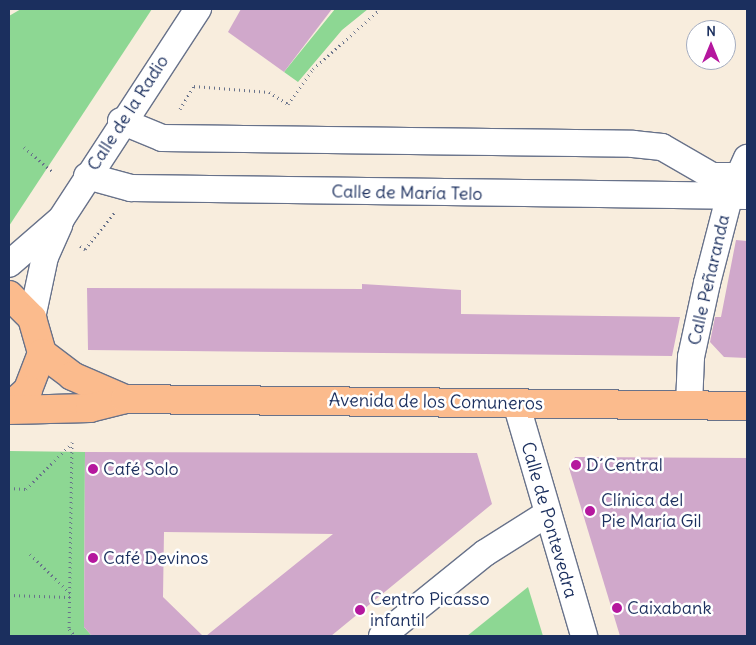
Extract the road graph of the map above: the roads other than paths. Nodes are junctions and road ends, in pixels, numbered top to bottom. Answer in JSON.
{"nodes":[{"id":1,"x":198,"y":9,"type":"edge"},
{"id":2,"x":121,"y":121,"type":"junction"},
{"id":3,"x":87,"y":176,"type":"junction"},
{"id":4,"x":741,"y":182,"type":"edge"},
{"id":5,"x":61,"y":219,"type":"junction"},
{"id":6,"x":9,"y":264,"type":"edge"},
{"id":7,"x":9,"y":296,"type":"edge"},
{"id":8,"x":32,"y":318,"type":"junction"},
{"id":9,"x":42,"y":353,"type":"junction"},
{"id":10,"x":126,"y":399,"type":"junction"},
{"id":11,"x":516,"y":403,"type":"junction"},
{"id":12,"x":689,"y":405,"type":"junction"},
{"id":13,"x":747,"y":406,"type":"edge"},
{"id":14,"x":9,"y":408,"type":"edge"},
{"id":15,"x":547,"y":514,"type":"junction"},
{"id":16,"x":382,"y":636,"type":"edge"},
{"id":17,"x":584,"y":636,"type":"edge"}],
"edges":[{"from":1,"to":2,"type":"street","name":"Calle de la Radio"},
{"from":2,"to":3,"type":"street","name":"Calle de la Radio"},
{"from":2,"to":4,"type":"street"},
{"from":3,"to":4,"type":"street","name":"Calle de María Telo"},
{"from":3,"to":5,"type":"street","name":"Calle de la Radio"},
{"from":4,"to":12,"type":"street","name":"Calle Peñaranda"},
{"from":5,"to":6,"type":"street","name":"Calle de la Radio"},
{"from":5,"to":8,"type":"street","name":"Calle de la Radio"},
{"from":7,"to":8,"type":"main road"},
{"from":8,"to":9,"type":"main road"},
{"from":9,"to":10,"type":"main road","name":"Avenida de los Comuneros"},
{"from":9,"to":14,"type":"main road"},
{"from":10,"to":11,"type":"main road","name":"Avenida de los Comuneros"},
{"from":10,"to":14,"type":"main road","name":"Avenida de los Comuneros"},
{"from":11,"to":12,"type":"main road","name":"Avenida de los Comuneros"},
{"from":11,"to":15,"type":"street","name":"Calle de Pontevedra"},
{"from":12,"to":13,"type":"main road","name":"Avenida de los Comuneros"},
{"from":15,"to":16,"type":"street"},
{"from":15,"to":17,"type":"street","name":"Calle de Pontevedra"}]}
